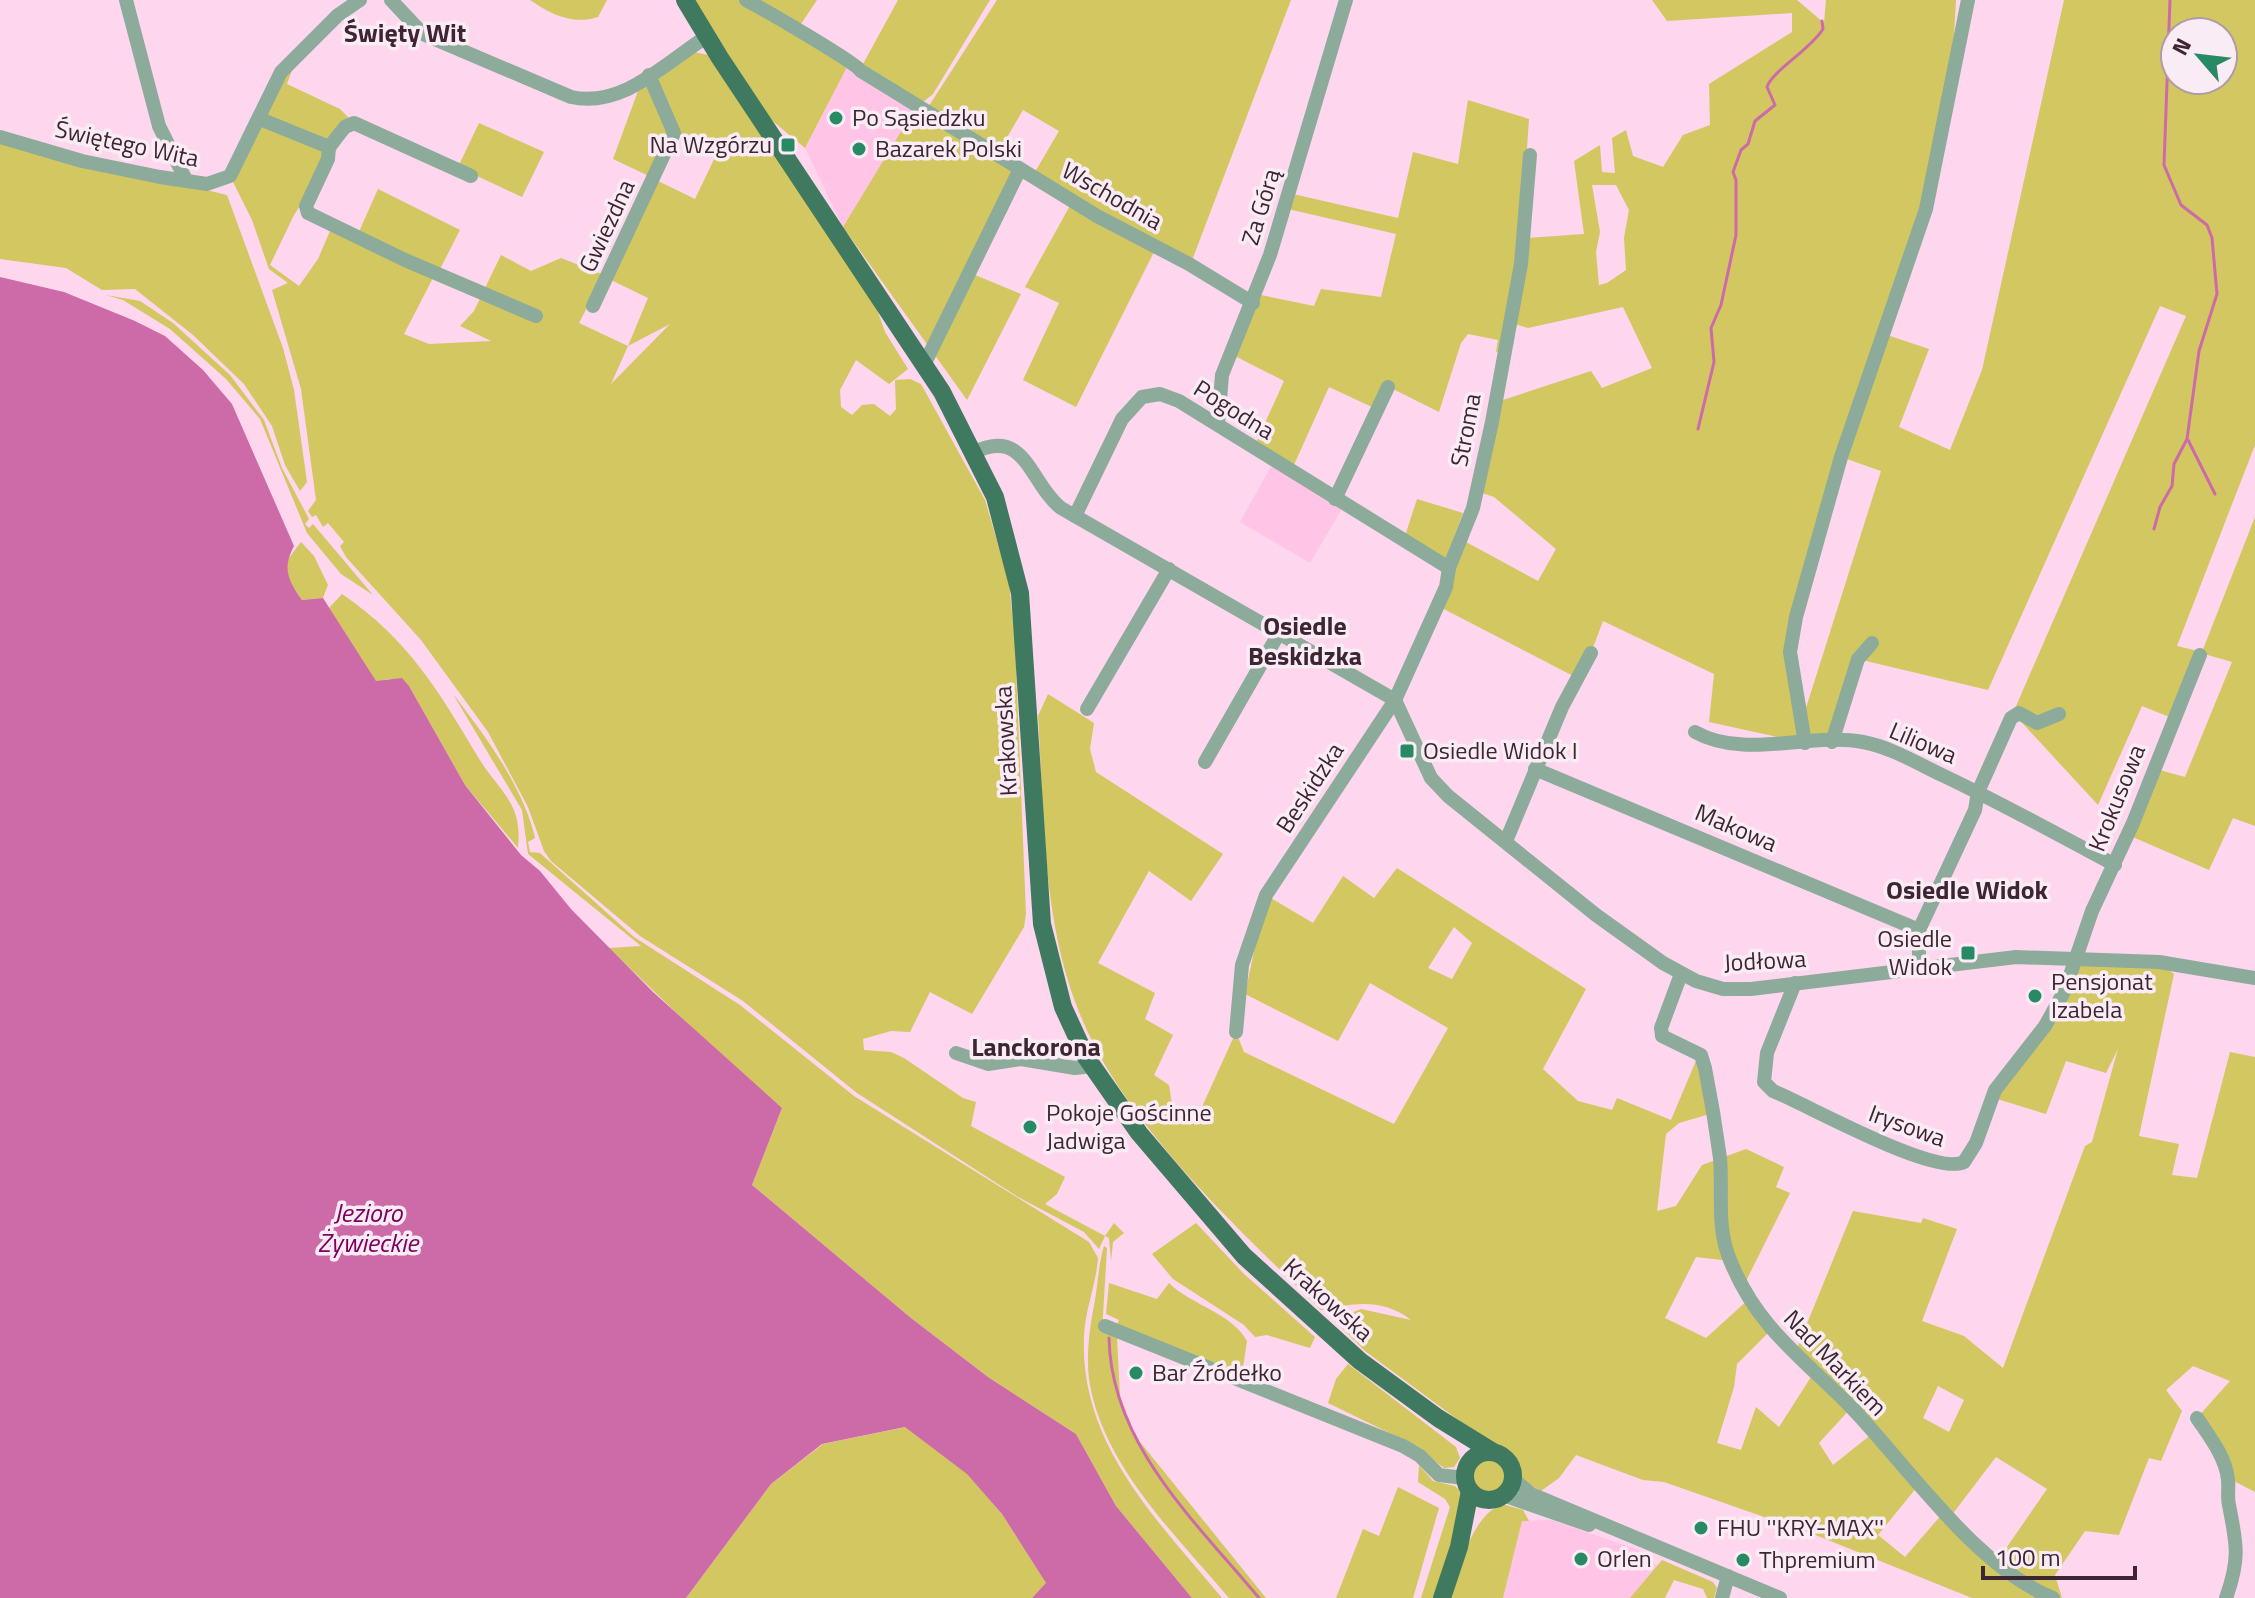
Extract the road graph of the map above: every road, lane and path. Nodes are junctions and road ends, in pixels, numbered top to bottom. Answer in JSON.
{"nodes":[{"id":1,"x":126,"y":0,"type":"edge"},
{"id":2,"x":360,"y":0,"type":"edge"},
{"id":3,"x":391,"y":0,"type":"edge"},
{"id":4,"x":685,"y":0,"type":"edge"},
{"id":5,"x":746,"y":0,"type":"edge"},
{"id":6,"x":1346,"y":0,"type":"edge"},
{"id":7,"x":1968,"y":0,"type":"edge"},
{"id":8,"x":706,"y":37,"type":"junction"},
{"id":9,"x":649,"y":75,"type":"junction"},
{"id":10,"x":260,"y":119,"type":"junction"},
{"id":11,"x":0,"y":137,"type":"edge"},
{"id":12,"x":329,"y":147,"type":"junction"},
{"id":13,"x":1530,"y":155,"type":"dead end"},
{"id":14,"x":1020,"y":169,"type":"junction"},
{"id":15,"x":471,"y":176,"type":"dead end"},
{"id":16,"x":186,"y":180,"type":"junction"},
{"id":17,"x":1253,"y":303,"type":"junction"},
{"id":18,"x":593,"y":306,"type":"dead end"},
{"id":19,"x":536,"y":316,"type":"dead end"},
{"id":20,"x":924,"y":365,"type":"junction"},
{"id":21,"x":1388,"y":387,"type":"dead end"},
{"id":22,"x":1218,"y":424,"type":"junction"},
{"id":23,"x":975,"y":452,"type":"junction"},
{"id":24,"x":1335,"y":499,"type":"junction"},
{"id":25,"x":1075,"y":516,"type":"junction"},
{"id":26,"x":1449,"y":568,"type":"junction"},
{"id":27,"x":1169,"y":569,"type":"junction"},
{"id":28,"x":1279,"y":633,"type":"junction"},
{"id":29,"x":1872,"y":643,"type":"dead end"},
{"id":30,"x":1591,"y":653,"type":"dead end"},
{"id":31,"x":2200,"y":655,"type":"dead end"},
{"id":32,"x":1395,"y":700,"type":"junction"},
{"id":33,"x":1087,"y":709,"type":"dead end"},
{"id":34,"x":2059,"y":714,"type":"dead end"},
{"id":35,"x":1695,"y":732,"type":"dead end"},
{"id":36,"x":1832,"y":742,"type":"junction"},
{"id":37,"x":1805,"y":743,"type":"junction"},
{"id":38,"x":1205,"y":762,"type":"dead end"},
{"id":39,"x":1535,"y":769,"type":"junction"},
{"id":40,"x":1978,"y":792,"type":"junction"},
{"id":41,"x":1506,"y":841,"type":"junction"},
{"id":42,"x":2115,"y":865,"type":"junction"},
{"id":43,"x":1919,"y":930,"type":"junction"},
{"id":44,"x":2078,"y":958,"type":"junction"},
{"id":45,"x":1919,"y":968,"type":"junction"},
{"id":46,"x":1681,"y":974,"type":"junction"},
{"id":47,"x":2255,"y":978,"type":"edge"},
{"id":48,"x":1795,"y":983,"type":"junction"},
{"id":49,"x":1236,"y":1032,"type":"dead end"},
{"id":50,"x":956,"y":1053,"type":"dead end"},
{"id":51,"x":1092,"y":1066,"type":"junction"},
{"id":52,"x":1105,"y":1326,"type":"dead end"},
{"id":53,"x":1438,"y":1418,"type":"junction"},
{"id":54,"x":2197,"y":1418,"type":"dead end"},
{"id":55,"x":1493,"y":1452,"type":"junction"},
{"id":56,"x":1468,"y":1477,"type":"junction"},
{"id":57,"x":1513,"y":1479,"type":"junction"},
{"id":58,"x":1496,"y":1498,"type":"junction"},
{"id":59,"x":1612,"y":1530,"type":"junction"},
{"id":60,"x":1459,"y":1547,"type":"junction"},
{"id":61,"x":1728,"y":1576,"type":"junction"},
{"id":62,"x":1442,"y":1598,"type":"edge"},
{"id":63,"x":1722,"y":1598,"type":"edge"},
{"id":64,"x":1780,"y":1598,"type":"edge"},
{"id":65,"x":2053,"y":1598,"type":"edge"},
{"id":66,"x":2226,"y":1598,"type":"edge"}],
"edges":[{"from":1,"to":16,"type":"street"},
{"from":2,"to":10,"type":"street","name":"Świętego Wita"},
{"from":3,"to":9,"type":"street"},
{"from":4,"to":8,"type":"main road","name":"Krakowska"},
{"from":5,"to":14,"type":"street","name":"Wschodnia"},
{"from":6,"to":17,"type":"street","name":"Za Górą"},
{"from":7,"to":37,"type":"street"},
{"from":8,"to":9,"type":"street"},
{"from":8,"to":20,"type":"main road","name":"Krakowska"},
{"from":9,"to":18,"type":"street","name":"Gwiezdna"},
{"from":10,"to":12,"type":"street"},
{"from":10,"to":16,"type":"street","name":"Świętego Wita"},
{"from":11,"to":16,"type":"street","name":"Świętego Wita"},
{"from":12,"to":15,"type":"street"},
{"from":12,"to":19,"type":"street"},
{"from":13,"to":26,"type":"street","name":"Stroma"},
{"from":14,"to":17,"type":"street","name":"Wschodnia"},
{"from":14,"to":20,"type":"street"},
{"from":17,"to":22,"type":"street","name":"Za Górą"},
{"from":20,"to":23,"type":"main road","name":"Krakowska"},
{"from":21,"to":24,"type":"street"},
{"from":22,"to":24,"type":"street","name":"Pogodna"},
{"from":22,"to":25,"type":"street","name":"Pogodna"},
{"from":23,"to":25,"type":"street"},
{"from":23,"to":51,"type":"main road","name":"Krakowska"},
{"from":24,"to":26,"type":"street","name":"Pogodna"},
{"from":25,"to":27,"type":"street"},
{"from":26,"to":32,"type":"street","name":"Stroma"},
{"from":27,"to":28,"type":"street"},
{"from":27,"to":33,"type":"street"},
{"from":28,"to":32,"type":"street"},
{"from":28,"to":38,"type":"street"},
{"from":29,"to":36,"type":"street"},
{"from":30,"to":39,"type":"street"},
{"from":31,"to":42,"type":"street","name":"Krokusowa"},
{"from":32,"to":41,"type":"street","name":"Jodłowa"},
{"from":32,"to":49,"type":"street","name":"Beskidzka"},
{"from":34,"to":40,"type":"street"},
{"from":35,"to":37,"type":"street","name":"Liliowa"},
{"from":36,"to":37,"type":"street","name":"Liliowa"},
{"from":36,"to":40,"type":"street","name":"Liliowa"},
{"from":39,"to":41,"type":"street"},
{"from":39,"to":43,"type":"street","name":"Makowa"},
{"from":40,"to":42,"type":"street","name":"Liliowa"},
{"from":40,"to":43,"type":"street"},
{"from":41,"to":46,"type":"street","name":"Jodłowa"},
{"from":42,"to":44,"type":"street","name":"Krokusowa"},
{"from":43,"to":45,"type":"street"},
{"from":44,"to":45,"type":"street","name":"Jodłowa"},
{"from":44,"to":47,"type":"street","name":"Jodłowa"},
{"from":44,"to":48,"type":"street","name":"Irysowa"},
{"from":45,"to":48,"type":"street","name":"Jodłowa"},
{"from":46,"to":48,"type":"street","name":"Jodłowa"},
{"from":46,"to":65,"type":"street","name":"Nad Markiem"},
{"from":50,"to":51,"type":"street"},
{"from":51,"to":53,"type":"main road","name":"Krakowska"},
{"from":52,"to":56,"type":"street"},
{"from":53,"to":55,"type":"main road","name":"Krakowska"},
{"from":53,"to":56,"type":"main road","name":"Krakowska"},
{"from":54,"to":66,"type":"street"},
{"from":55,"to":56,"type":"main road"},
{"from":55,"to":57,"type":"main road"},
{"from":56,"to":58,"type":"main road"},
{"from":56,"to":60,"type":"main road"},
{"from":57,"to":58,"type":"main road"},
{"from":57,"to":59,"type":"street"},
{"from":58,"to":59,"type":"street"},
{"from":58,"to":60,"type":"main road"},
{"from":59,"to":61,"type":"street"},
{"from":60,"to":62,"type":"main road"},
{"from":61,"to":63,"type":"street"},
{"from":61,"to":64,"type":"street"}]}
